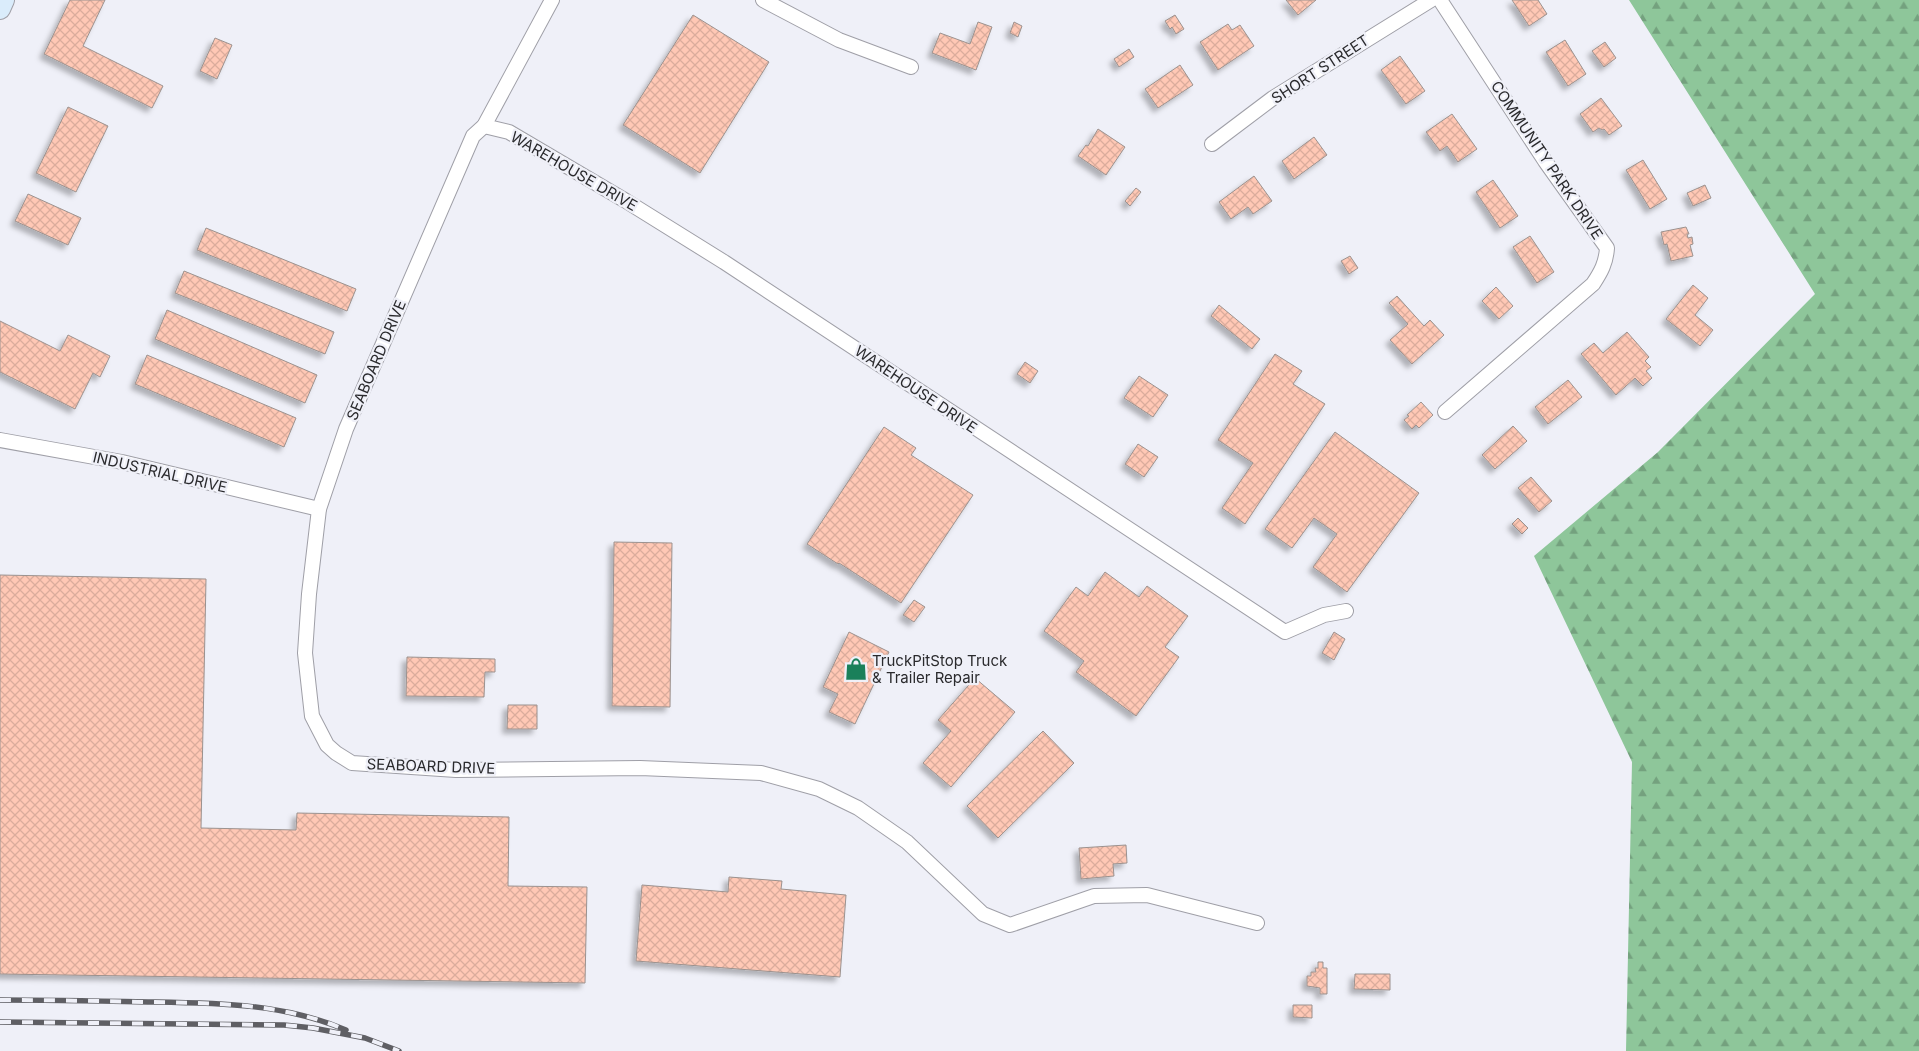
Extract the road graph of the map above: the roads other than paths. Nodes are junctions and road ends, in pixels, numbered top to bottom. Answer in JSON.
{"nodes":[{"id":1,"x":4,"y":0,"type":"edge"},
{"id":2,"x":552,"y":0,"type":"edge"},
{"id":3,"x":763,"y":0,"type":"edge"},
{"id":4,"x":1431,"y":0,"type":"edge"},
{"id":5,"x":1440,"y":0,"type":"edge"},
{"id":6,"x":0,"y":8,"type":"edge"},
{"id":7,"x":911,"y":67,"type":"dead end"},
{"id":8,"x":484,"y":126,"type":"junction"},
{"id":9,"x":1212,"y":144,"type":"dead end"},
{"id":10,"x":1445,"y":412,"type":"dead end"},
{"id":11,"x":0,"y":440,"type":"edge"},
{"id":12,"x":319,"y":509,"type":"junction"},
{"id":13,"x":1346,"y":611,"type":"dead end"},
{"id":14,"x":1257,"y":923,"type":"dead end"}],
"edges":[{"from":1,"to":6,"type":"main road"},
{"from":2,"to":8,"type":"street","name":"SEABOARD DRIVE"},
{"from":3,"to":7,"type":"street"},
{"from":4,"to":9,"type":"street","name":"SHORT STREET"},
{"from":5,"to":10,"type":"street","name":"COMMUNITY PARK DRIVE"},
{"from":8,"to":12,"type":"street","name":"SEABOARD DRIVE"},
{"from":8,"to":13,"type":"street","name":"WAREHOUSE DRIVE"},
{"from":11,"to":12,"type":"street","name":"INDUSTRIAL DRIVE"},
{"from":12,"to":14,"type":"street","name":"SEABOARD DRIVE"}]}
